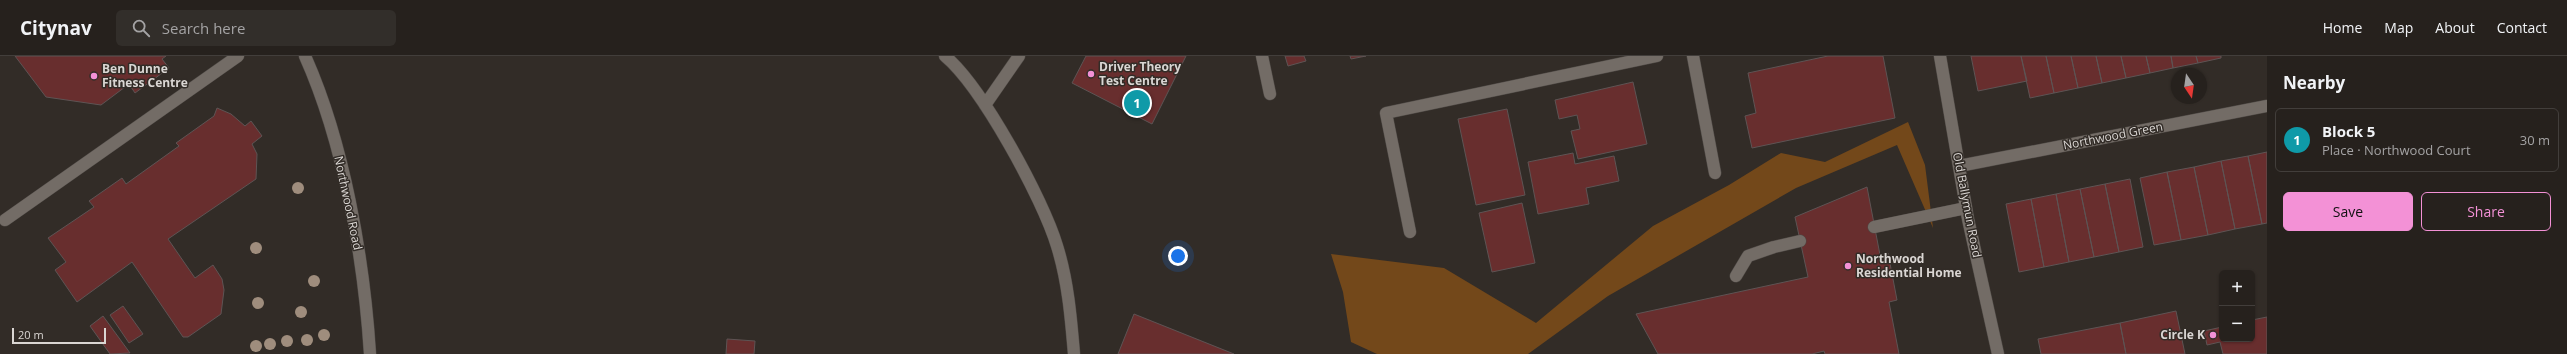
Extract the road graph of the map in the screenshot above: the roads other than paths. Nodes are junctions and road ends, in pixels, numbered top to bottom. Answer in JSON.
{"nodes":[{"id":1,"x":238,"y":56,"type":"edge"},
{"id":2,"x":305,"y":56,"type":"edge"},
{"id":3,"x":945,"y":56,"type":"edge"},
{"id":4,"x":1019,"y":56,"type":"edge"},
{"id":5,"x":1262,"y":56,"type":"edge"},
{"id":6,"x":1657,"y":56,"type":"edge"},
{"id":7,"x":1693,"y":56,"type":"edge"},
{"id":8,"x":1940,"y":56,"type":"edge"},
{"id":9,"x":1270,"y":94,"type":"dead end"},
{"id":10,"x":985,"y":104,"type":"junction"},
{"id":11,"x":2267,"y":106,"type":"edge"},
{"id":12,"x":1959,"y":166,"type":"junction"},
{"id":13,"x":1715,"y":173,"type":"dead end"},
{"id":14,"x":1966,"y":208,"type":"junction"},
{"id":15,"x":5,"y":220,"type":"dead end"},
{"id":16,"x":1874,"y":227,"type":"dead end"},
{"id":17,"x":1410,"y":232,"type":"dead end"},
{"id":18,"x":1800,"y":241,"type":"dead end"},
{"id":19,"x":1736,"y":276,"type":"dead end"},
{"id":20,"x":367,"y":354,"type":"edge"},
{"id":21,"x":1074,"y":354,"type":"edge"},
{"id":22,"x":1998,"y":354,"type":"edge"}],
"edges":[{"from":1,"to":15,"type":"street"},
{"from":2,"to":20,"type":"street","name":"Northwood Road"},
{"from":3,"to":10,"type":"street"},
{"from":4,"to":10,"type":"street"},
{"from":5,"to":9,"type":"street"},
{"from":6,"to":17,"type":"street"},
{"from":7,"to":13,"type":"street"},
{"from":8,"to":12,"type":"street","name":"Old Ballymun Road"},
{"from":10,"to":21,"type":"street"},
{"from":11,"to":12,"type":"street","name":"Northwood Green"},
{"from":12,"to":14,"type":"street","name":"Old Ballymun Road"},
{"from":14,"to":16,"type":"street"},
{"from":14,"to":22,"type":"street","name":"Old Ballymun Road"},
{"from":18,"to":19,"type":"street"}]}
